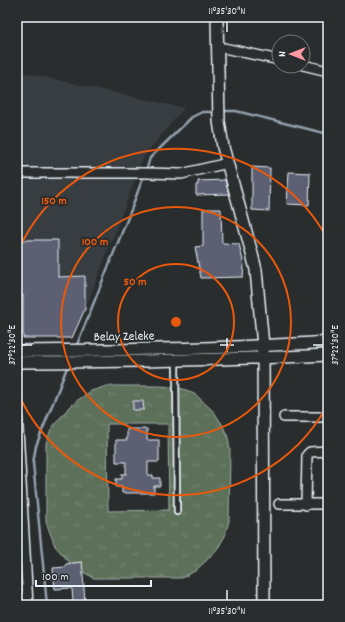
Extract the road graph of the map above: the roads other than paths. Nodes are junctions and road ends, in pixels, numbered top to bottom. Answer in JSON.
{"nodes":[{"id":1,"x":217,"y":17,"type":"edge"},
{"id":2,"x":224,"y":48,"type":"dead end"},
{"id":3,"x":271,"y":58,"type":"edge"},
{"id":4,"x":311,"y":67,"type":"edge"},
{"id":5,"x":328,"y":71,"type":"edge"},
{"id":6,"x":228,"y":163,"type":"junction"},
{"id":7,"x":17,"y":173,"type":"edge"},
{"id":8,"x":328,"y":342,"type":"edge"},
{"id":9,"x":263,"y":346,"type":"junction"},
{"id":10,"x":17,"y":351,"type":"edge"},
{"id":11,"x":328,"y":355,"type":"edge"},
{"id":12,"x":264,"y":358,"type":"junction"},
{"id":13,"x":176,"y":360,"type":"junction"},
{"id":14,"x":17,"y":362,"type":"edge"},
{"id":15,"x":17,"y":411,"type":"edge"},
{"id":16,"x":284,"y":417,"type":"dead end"},
{"id":17,"x":328,"y":417,"type":"edge"},
{"id":18,"x":328,"y":451,"type":"edge"},
{"id":19,"x":279,"y":504,"type":"dead end"},
{"id":20,"x":328,"y":504,"type":"edge"},
{"id":21,"x":306,"y":505,"type":"junction"},
{"id":22,"x":177,"y":512,"type":"dead end"},
{"id":23,"x":17,"y":583,"type":"edge"},
{"id":24,"x":27,"y":583,"type":"junction"},
{"id":25,"x":28,"y":605,"type":"edge"},
{"id":26,"x":264,"y":605,"type":"edge"}],
"edges":[{"from":1,"to":6,"type":"street"},
{"from":2,"to":3,"type":"street"},
{"from":4,"to":5,"type":"street"},
{"from":6,"to":7,"type":"street"},
{"from":6,"to":9,"type":"street"},
{"from":8,"to":9,"type":"street","name":"Belay Zeleke"},
{"from":9,"to":10,"type":"street","name":"Belay Zeleke"},
{"from":9,"to":12,"type":"street"},
{"from":11,"to":12,"type":"street","name":"Belay Zeleke"},
{"from":12,"to":13,"type":"street","name":"Belay Zeleke"},
{"from":12,"to":26,"type":"street"},
{"from":13,"to":14,"type":"street","name":"Belay Zeleke"},
{"from":13,"to":22,"type":"lane"},
{"from":15,"to":24,"type":"street"},
{"from":16,"to":17,"type":"street"},
{"from":18,"to":21,"type":"street"},
{"from":19,"to":21,"type":"street"},
{"from":20,"to":21,"type":"street"},
{"from":23,"to":24,"type":"street"},
{"from":24,"to":25,"type":"street"}]}
